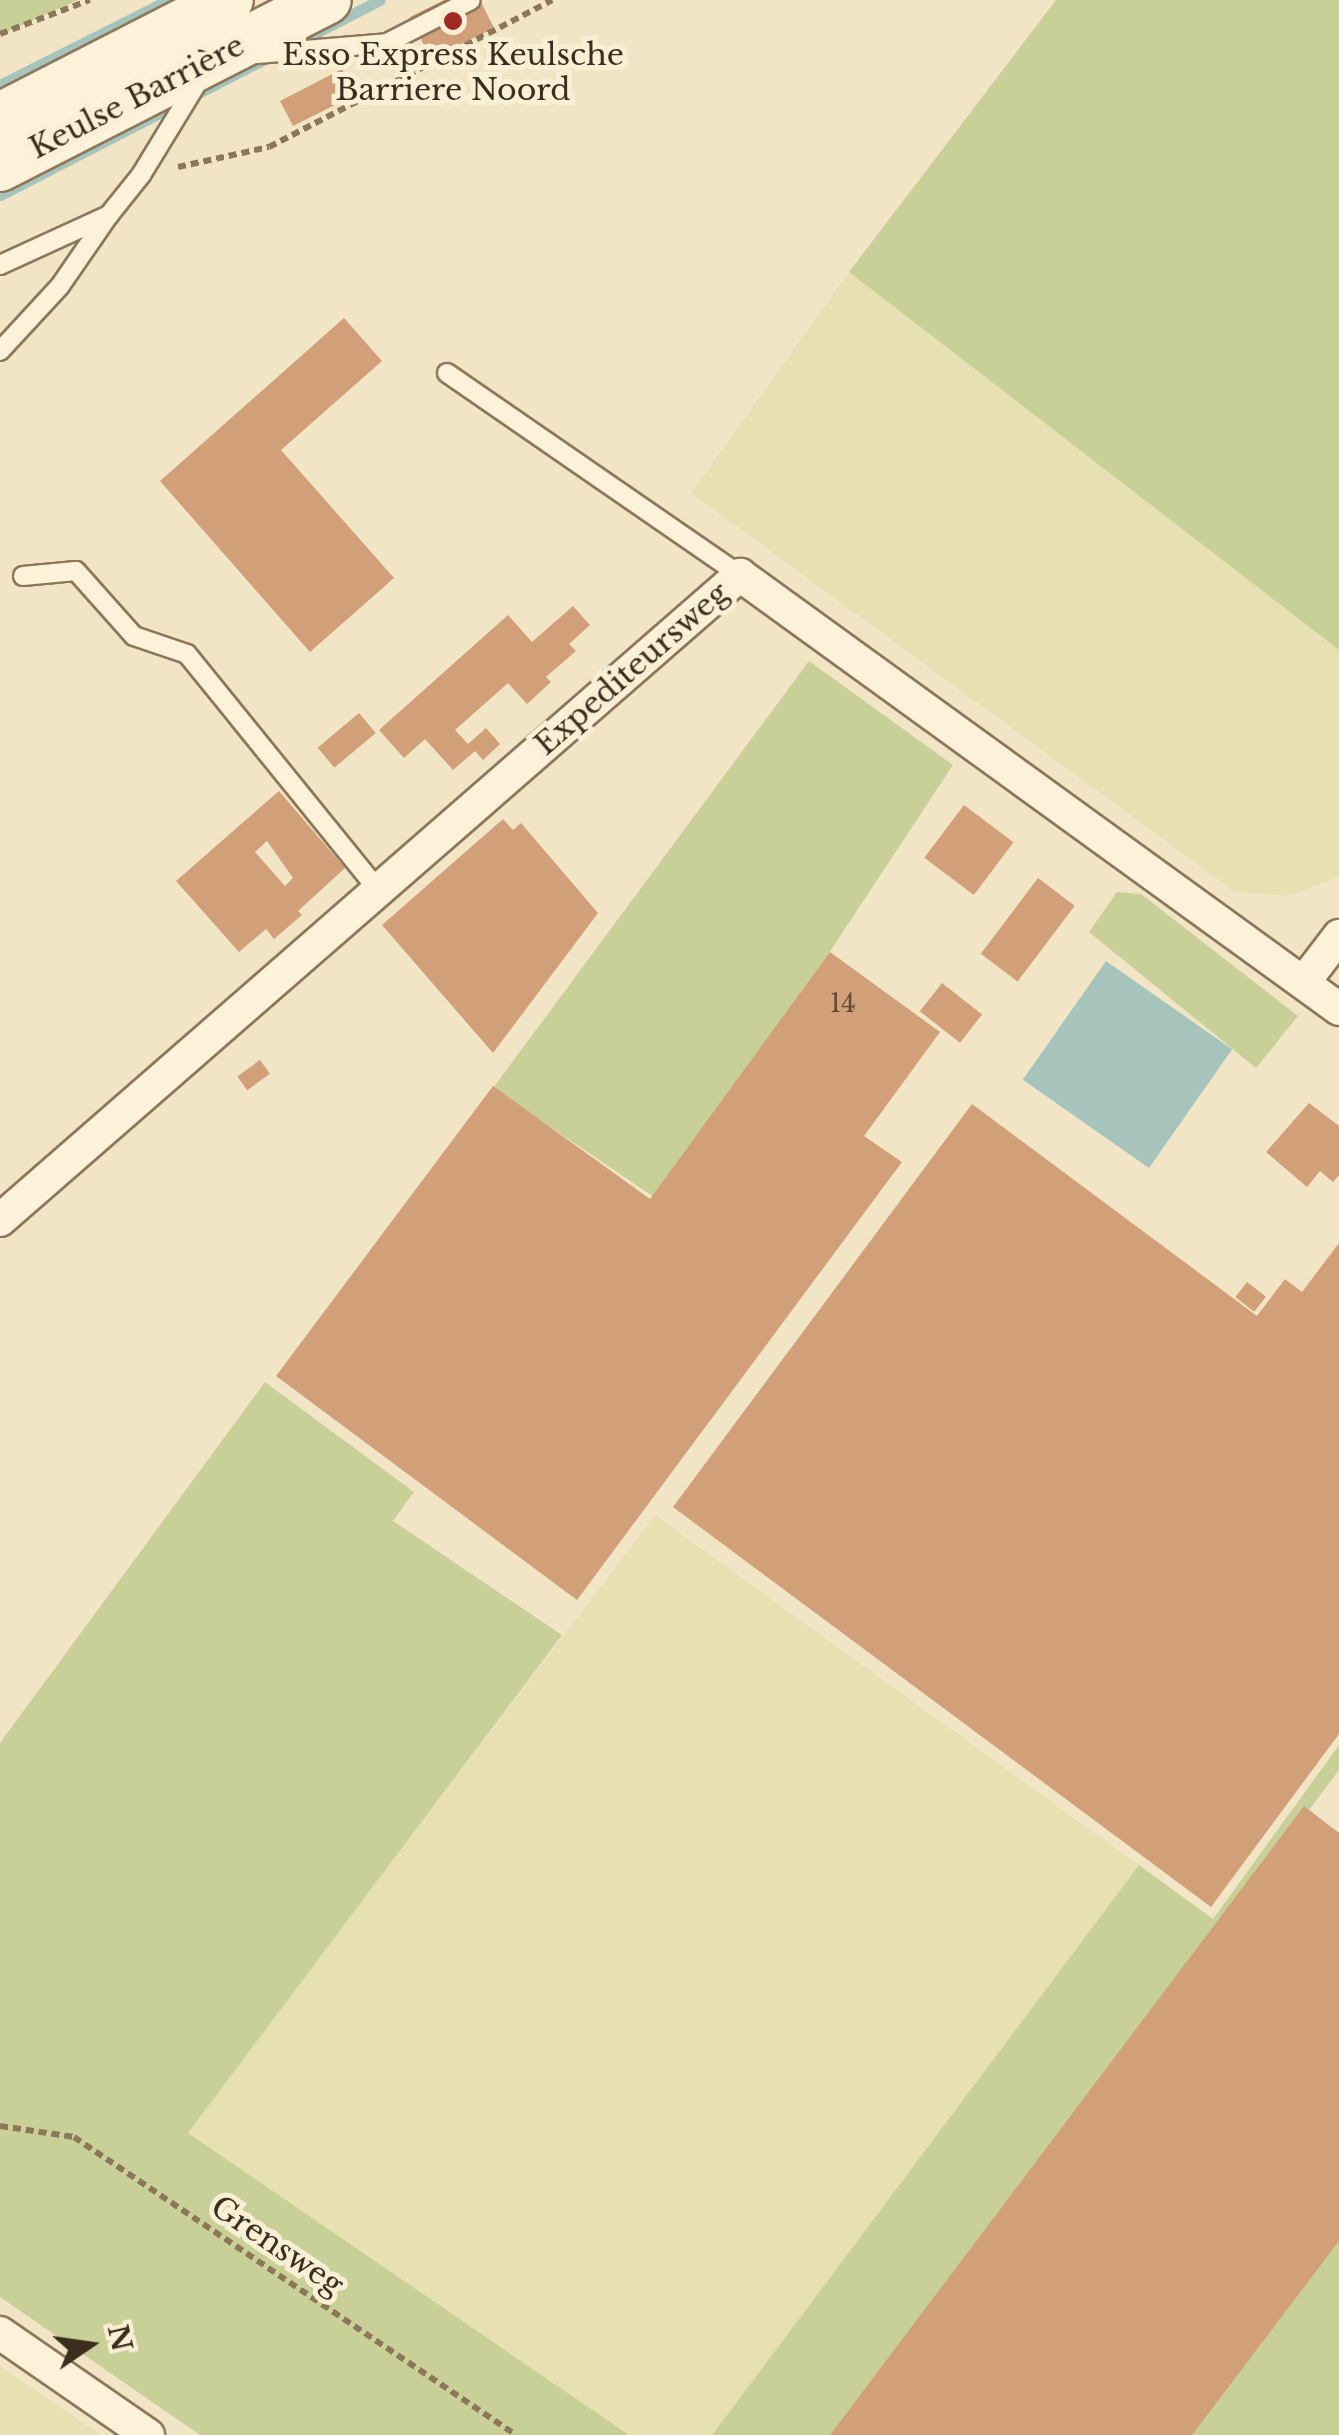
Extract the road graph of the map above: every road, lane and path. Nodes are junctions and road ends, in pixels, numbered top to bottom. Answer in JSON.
{"nodes":[{"id":1,"x":90,"y":0,"type":"edge"},
{"id":2,"x":229,"y":0,"type":"edge"},
{"id":3,"x":327,"y":0,"type":"edge"},
{"id":4,"x":471,"y":0,"type":"edge"},
{"id":5,"x":552,"y":0,"type":"edge"},
{"id":6,"x":0,"y":34,"type":"edge"},
{"id":7,"x":213,"y":58,"type":"junction"},
{"id":8,"x":0,"y":117,"type":"edge"},
{"id":9,"x":0,"y":167,"type":"edge"},
{"id":10,"x":142,"y":176,"type":"junction"},
{"id":11,"x":109,"y":215,"type":"junction"},
{"id":12,"x":0,"y":265,"type":"edge"},
{"id":13,"x":0,"y":352,"type":"edge"},
{"id":14,"x":446,"y":373,"type":"dead end"},
{"id":15,"x":740,"y":575,"type":"junction"},
{"id":16,"x":23,"y":576,"type":"dead end"},
{"id":17,"x":378,"y":890,"type":"junction"},
{"id":18,"x":1339,"y":936,"type":"edge"},
{"id":19,"x":1304,"y":982,"type":"junction"},
{"id":20,"x":1339,"y":1008,"type":"edge"},
{"id":21,"x":0,"y":1220,"type":"edge"},
{"id":22,"x":0,"y":2126,"type":"edge"},
{"id":23,"x":0,"y":2332,"type":"edge"},
{"id":24,"x":148,"y":2435,"type":"edge"},
{"id":25,"x":516,"y":2435,"type":"edge"}],
"edges":[{"from":1,"to":6,"type":"path"},
{"from":2,"to":8,"type":"main road","name":"Keulse Barrière"},
{"from":3,"to":7,"type":"main road","name":"Keulse Barrière"},
{"from":4,"to":7,"type":"lane"},
{"from":5,"to":10,"type":"path"},
{"from":7,"to":9,"type":"main road","name":"Keulse Barrière"},
{"from":7,"to":10,"type":"lane"},
{"from":10,"to":11,"type":"lane"},
{"from":11,"to":12,"type":"lane"},
{"from":11,"to":13,"type":"lane"},
{"from":14,"to":15,"type":"lane"},
{"from":15,"to":17,"type":"street","name":"Expediteursweg"},
{"from":15,"to":19,"type":"street","name":"Expediteursweg"},
{"from":16,"to":17,"type":"lane"},
{"from":17,"to":21,"type":"street","name":"Expediteursweg"},
{"from":18,"to":19,"type":"street"},
{"from":19,"to":20,"type":"street","name":"Expediteursweg"},
{"from":22,"to":25,"type":"path","name":"Grensweg"},
{"from":23,"to":24,"type":"street"}]}
